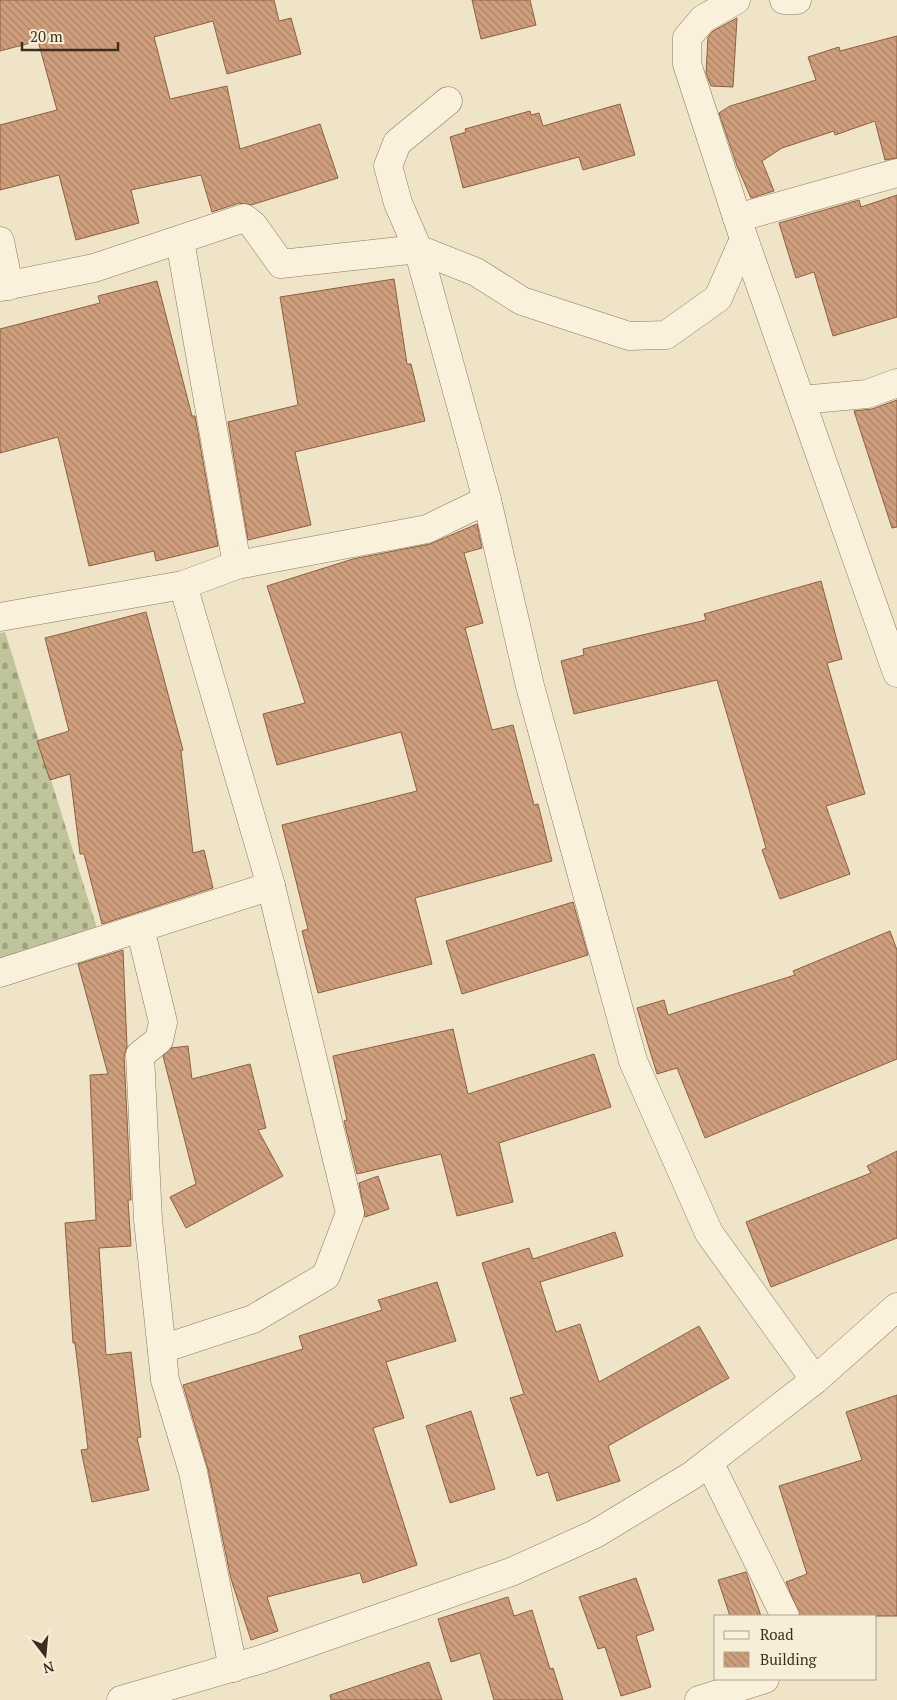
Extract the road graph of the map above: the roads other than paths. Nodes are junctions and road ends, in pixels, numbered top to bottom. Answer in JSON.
{"nodes":[{"id":1,"x":736,"y":0,"type":"edge"},
{"id":2,"x":784,"y":0,"type":"edge"},
{"id":3,"x":797,"y":0,"type":"edge"},
{"id":4,"x":448,"y":101,"type":"dead end"},
{"id":5,"x":897,"y":173,"type":"edge"},
{"id":6,"x":741,"y":228,"type":"junction"},
{"id":7,"x":0,"y":241,"type":"edge"},
{"id":8,"x":180,"y":241,"type":"junction"},
{"id":9,"x":418,"y":249,"type":"junction"},
{"id":10,"x":5,"y":286,"type":"edge"},
{"id":11,"x":897,"y":383,"type":"edge"},
{"id":12,"x":801,"y":400,"type":"junction"},
{"id":13,"x":487,"y":500,"type":"junction"},
{"id":14,"x":237,"y":565,"type":"junction"},
{"id":15,"x":183,"y":585,"type":"junction"},
{"id":16,"x":0,"y":617,"type":"edge"},
{"id":17,"x":897,"y":674,"type":"edge"},
{"id":18,"x":271,"y":886,"type":"junction"},
{"id":19,"x":140,"y":928,"type":"junction"},
{"id":20,"x":0,"y":973,"type":"edge"},
{"id":21,"x":897,"y":1307,"type":"edge"},
{"id":22,"x":162,"y":1349,"type":"junction"},
{"id":23,"x":815,"y":1380,"type":"junction"},
{"id":24,"x":709,"y":1462,"type":"junction"},
{"id":25,"x":785,"y":1615,"type":"edge"},
{"id":26,"x":233,"y":1668,"type":"junction"},
{"id":27,"x":762,"y":1680,"type":"edge"},
{"id":28,"x":122,"y":1700,"type":"edge"},
{"id":29,"x":700,"y":1700,"type":"edge"}],
"edges":[{"from":1,"to":6,"type":"street"},
{"from":2,"to":3,"type":"street"},
{"from":4,"to":9,"type":"street"},
{"from":5,"to":6,"type":"street"},
{"from":6,"to":9,"type":"street"},
{"from":6,"to":12,"type":"street"},
{"from":7,"to":10,"type":"street"},
{"from":8,"to":9,"type":"street"},
{"from":8,"to":10,"type":"street"},
{"from":8,"to":14,"type":"street"},
{"from":9,"to":13,"type":"street"},
{"from":11,"to":12,"type":"street"},
{"from":12,"to":17,"type":"street"},
{"from":13,"to":14,"type":"street"},
{"from":13,"to":23,"type":"street"},
{"from":14,"to":15,"type":"street"},
{"from":15,"to":16,"type":"street"},
{"from":15,"to":18,"type":"street"},
{"from":18,"to":19,"type":"street"},
{"from":18,"to":22,"type":"street"},
{"from":19,"to":20,"type":"street"},
{"from":19,"to":22,"type":"street"},
{"from":21,"to":23,"type":"street"},
{"from":22,"to":26,"type":"street"},
{"from":23,"to":24,"type":"street"},
{"from":24,"to":25,"type":"street"},
{"from":24,"to":26,"type":"street"},
{"from":26,"to":28,"type":"street"},
{"from":27,"to":29,"type":"street"}]}
